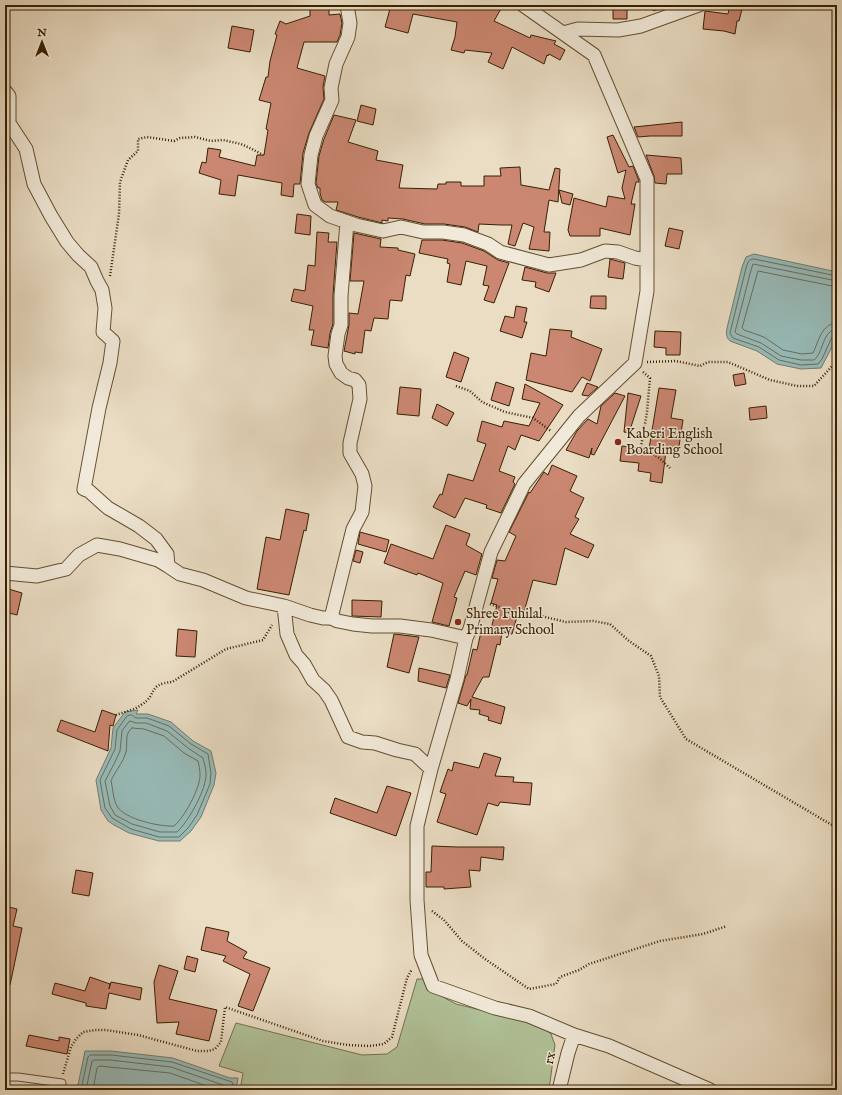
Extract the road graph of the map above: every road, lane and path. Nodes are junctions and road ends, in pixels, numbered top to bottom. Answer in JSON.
{"nodes":[{"id":1,"x":347,"y":5,"type":"edge"},
{"id":2,"x":523,"y":5,"type":"edge"},
{"id":3,"x":699,"y":5,"type":"edge"},
{"id":4,"x":563,"y":33,"type":"junction"},
{"id":5,"x":5,"y":91,"type":"edge"},
{"id":6,"x":263,"y":155,"type":"dead end"},
{"id":7,"x":347,"y":222,"type":"junction"},
{"id":8,"x":647,"y":260,"type":"junction"},
{"id":9,"x":109,"y":279,"type":"dead end"},
{"id":10,"x":837,"y":352,"type":"edge"},
{"id":11,"x":635,"y":363,"type":"junction"},
{"id":12,"x":456,"y":386,"type":"dead end"},
{"id":13,"x":561,"y":438,"type":"junction"},
{"id":14,"x":670,"y":468,"type":"dead end"},
{"id":15,"x":168,"y":566,"type":"junction"},
{"id":16,"x":5,"y":573,"type":"edge"},
{"id":17,"x":478,"y":601,"type":"junction"},
{"id":18,"x":284,"y":606,"type":"junction"},
{"id":19,"x":331,"y":618,"type":"junction"},
{"id":20,"x":466,"y":638,"type":"junction"},
{"id":21,"x":116,"y":715,"type":"dead end"},
{"id":22,"x":431,"y":769,"type":"junction"},
{"id":23,"x":837,"y":828,"type":"edge"},
{"id":24,"x":417,"y":900,"type":"junction"},
{"id":25,"x":726,"y":926,"type":"dead end"},
{"id":26,"x":421,"y":955,"type":"junction"},
{"id":27,"x":574,"y":1034,"type":"junction"},
{"id":28,"x":5,"y":1077,"type":"edge"},
{"id":29,"x":62,"y":1082,"type":"joint"},
{"id":30,"x":559,"y":1090,"type":"edge"},
{"id":31,"x":710,"y":1090,"type":"edge"}],
"edges":[{"from":1,"to":7,"type":"street"},
{"from":2,"to":4,"type":"street"},
{"from":3,"to":4,"type":"street"},
{"from":4,"to":8,"type":"street"},
{"from":5,"to":15,"type":"street"},
{"from":6,"to":9,"type":"path"},
{"from":7,"to":8,"type":"street"},
{"from":7,"to":19,"type":"street"},
{"from":8,"to":11,"type":"street"},
{"from":10,"to":11,"type":"path"},
{"from":11,"to":13,"type":"street"},
{"from":11,"to":14,"type":"path"},
{"from":12,"to":13,"type":"path"},
{"from":13,"to":17,"type":"street"},
{"from":15,"to":16,"type":"street"},
{"from":15,"to":18,"type":"street"},
{"from":17,"to":20,"type":"street"},
{"from":17,"to":23,"type":"path"},
{"from":18,"to":19,"type":"street"},
{"from":18,"to":21,"type":"path"},
{"from":18,"to":22,"type":"street"},
{"from":19,"to":20,"type":"street"},
{"from":20,"to":22,"type":"street"},
{"from":22,"to":24,"type":"street"},
{"from":24,"to":25,"type":"path"},
{"from":24,"to":26,"type":"street"},
{"from":26,"to":27,"type":"street"},
{"from":26,"to":29,"type":"path"},
{"from":27,"to":30,"type":"street","name":"rx"},
{"from":27,"to":31,"type":"street"},
{"from":28,"to":29,"type":"lane"}]}
